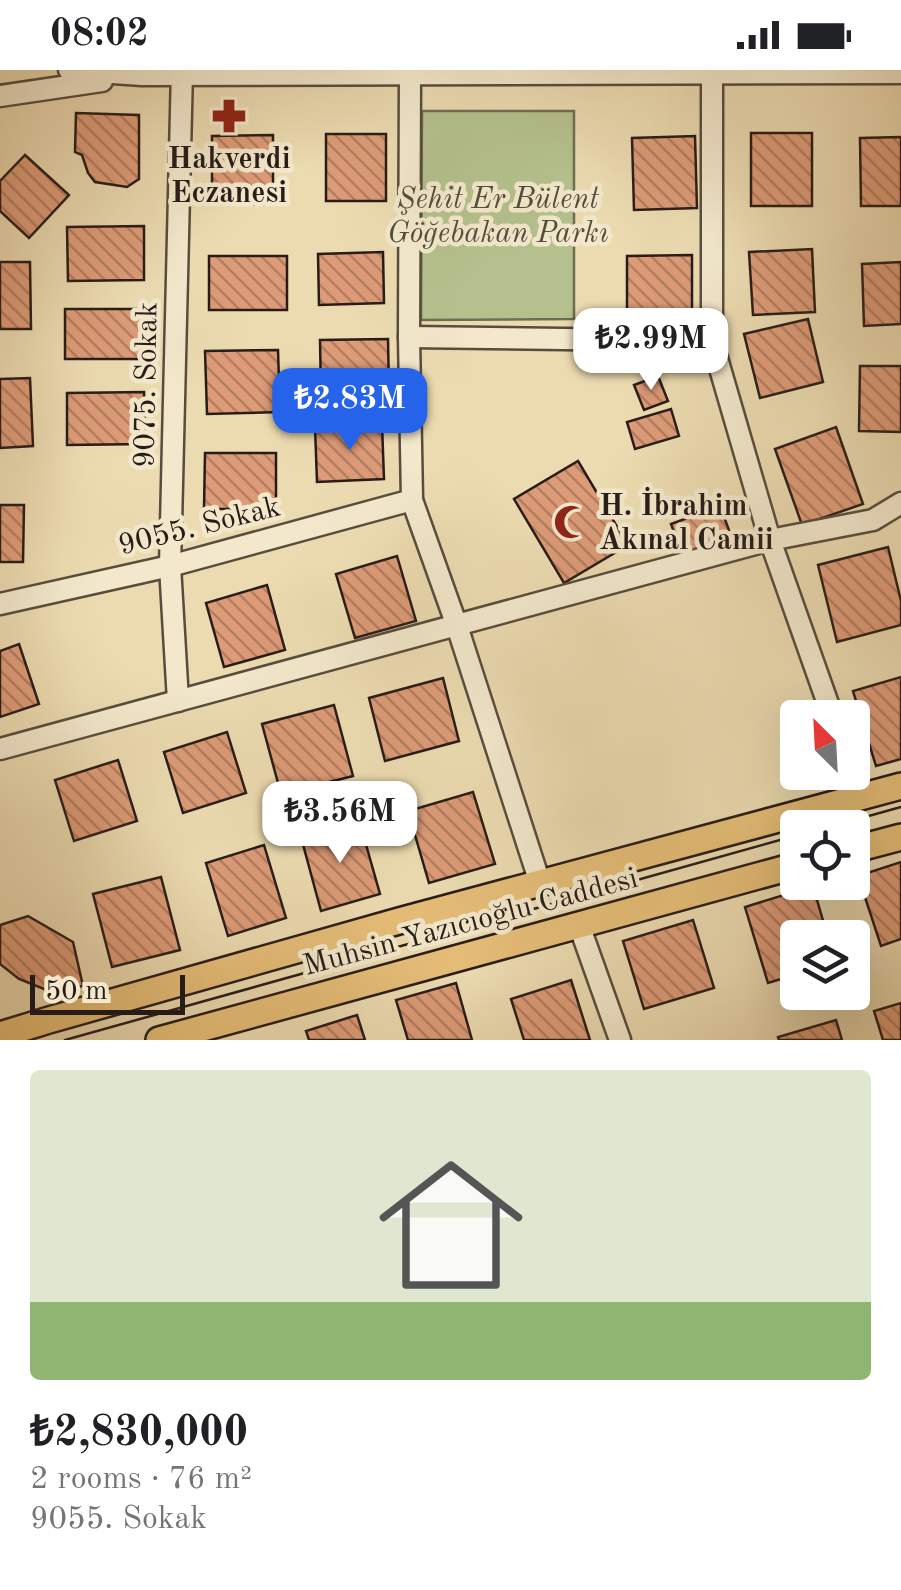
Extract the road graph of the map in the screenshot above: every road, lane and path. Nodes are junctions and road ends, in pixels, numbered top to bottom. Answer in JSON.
{"nodes":[{"id":1,"x":69,"y":70,"type":"edge"},
{"id":2,"x":182,"y":72,"type":"edge"},
{"id":3,"x":628,"y":72,"type":"edge"},
{"id":4,"x":712,"y":73,"type":"junction"},
{"id":5,"x":901,"y":73,"type":"edge"},
{"id":6,"x":410,"y":74,"type":"junction"},
{"id":7,"x":142,"y":75,"type":"junction"},
{"id":8,"x":0,"y":96,"type":"edge"},
{"id":9,"x":408,"y":337,"type":"junction"},
{"id":10,"x":712,"y":341,"type":"junction"},
{"id":11,"x":412,"y":500,"type":"junction"},
{"id":12,"x":901,"y":503,"type":"edge"},
{"id":13,"x":770,"y":540,"type":"junction"},
{"id":14,"x":170,"y":566,"type":"junction"},
{"id":15,"x":0,"y":604,"type":"edge"},
{"id":16,"x":457,"y":626,"type":"junction"},
{"id":17,"x":828,"y":700,"type":"edge"},
{"id":18,"x":178,"y":701,"type":"junction"},
{"id":19,"x":0,"y":749,"type":"edge"},
{"id":20,"x":901,"y":786,"type":"edge"},
{"id":21,"x":860,"y":790,"type":"edge"},
{"id":22,"x":862,"y":796,"type":"junction"},
{"id":23,"x":901,"y":837,"type":"edge"},
{"id":24,"x":870,"y":845,"type":"edge"},
{"id":25,"x":780,"y":871,"type":"edge"},
{"id":26,"x":540,"y":882,"type":"junction"},
{"id":27,"x":579,"y":925,"type":"junction"},
{"id":28,"x":0,"y":1014,"type":"edge"},
{"id":29,"x":49,"y":1020,"type":"junction"},
{"id":30,"x":0,"y":1036,"type":"edge"},
{"id":31,"x":187,"y":1036,"type":"edge"},
{"id":32,"x":159,"y":1040,"type":"edge"},
{"id":33,"x":620,"y":1040,"type":"edge"}],
"edges":[{"from":1,"to":7,"type":"street"},
{"from":2,"to":6,"type":"street"},
{"from":2,"to":7,"type":"street"},
{"from":2,"to":14,"type":"street","name":"9075. Sokak"},
{"from":3,"to":4,"type":"street"},
{"from":3,"to":6,"type":"street"},
{"from":4,"to":5,"type":"street"},
{"from":4,"to":10,"type":"street"},
{"from":6,"to":9,"type":"street"},
{"from":7,"to":8,"type":"street"},
{"from":9,"to":10,"type":"street"},
{"from":9,"to":11,"type":"street"},
{"from":10,"to":13,"type":"street"},
{"from":11,"to":14,"type":"street","name":"9055. Sokak"},
{"from":11,"to":16,"type":"street"},
{"from":12,"to":13,"type":"street"},
{"from":13,"to":16,"type":"street"},
{"from":13,"to":17,"type":"street"},
{"from":14,"to":15,"type":"street","name":"9055. Sokak"},
{"from":14,"to":18,"type":"street","name":"9075. Sokak"},
{"from":16,"to":18,"type":"street"},
{"from":16,"to":26,"type":"street"},
{"from":18,"to":19,"type":"street"},
{"from":20,"to":22,"type":"main road","name":"Muhsin Yazıcıoğlu Caddesi"},
{"from":21,"to":22,"type":"street"},
{"from":22,"to":26,"type":"main road","name":"Muhsin Yazıcıoğlu Caddesi"},
{"from":23,"to":24,"type":"main road"},
{"from":25,"to":27,"type":"main road","name":"Muhsin Yazıcıoğlu Caddesi"},
{"from":26,"to":29,"type":"main road","name":"Muhsin Yazıcıoğlu Caddesi"},
{"from":27,"to":31,"type":"main road","name":"Muhsin Yazıcıoğlu Caddesi"},
{"from":27,"to":33,"type":"street"},
{"from":28,"to":29,"type":"main road"},
{"from":29,"to":30,"type":"main road","name":"Muhsin Yazıcıoğlu Caddesi"},
{"from":31,"to":32,"type":"main road","name":"Muhsin Yazıcıoğlu Caddesi"}]}
